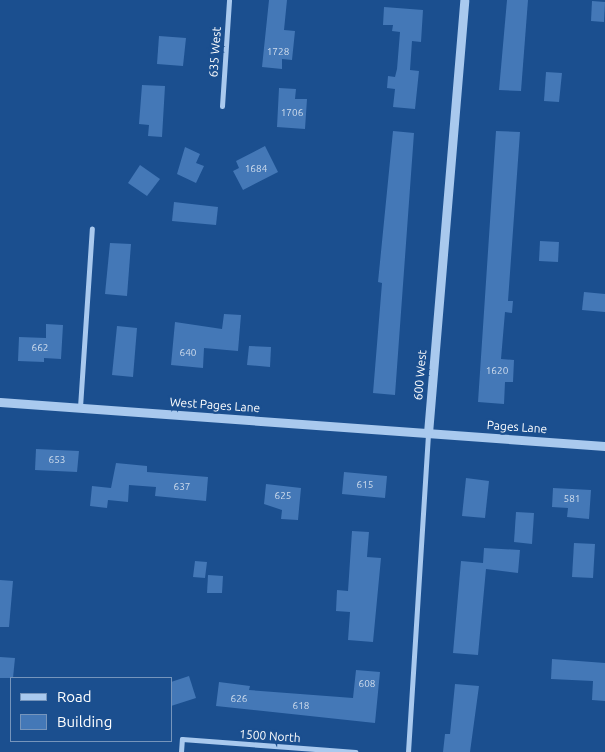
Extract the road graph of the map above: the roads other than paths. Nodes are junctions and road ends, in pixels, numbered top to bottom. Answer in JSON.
{"nodes":[{"id":1,"x":229,"y":0,"type":"edge"},
{"id":2,"x":464,"y":0,"type":"edge"},
{"id":3,"x":222,"y":106,"type":"dead end"},
{"id":4,"x":92,"y":228,"type":"dead end"},
{"id":5,"x":0,"y":402,"type":"edge"},
{"id":6,"x":80,"y":407,"type":"junction"},
{"id":7,"x":428,"y":433,"type":"junction"},
{"id":8,"x":605,"y":446,"type":"edge"},
{"id":9,"x":181,"y":752,"type":"edge"},
{"id":10,"x":356,"y":752,"type":"edge"},
{"id":11,"x":408,"y":752,"type":"edge"}],
"edges":[{"from":1,"to":3,"type":"street","name":"635 West"},
{"from":2,"to":7,"type":"street","name":"600 West"},
{"from":4,"to":6,"type":"street"},
{"from":5,"to":6,"type":"street","name":"West Pages Lane"},
{"from":6,"to":7,"type":"street","name":"West Pages Lane"},
{"from":7,"to":8,"type":"street","name":"Pages Lane"},
{"from":7,"to":11,"type":"street","name":"600 West"},
{"from":9,"to":10,"type":"street","name":"1500 North"}]}
